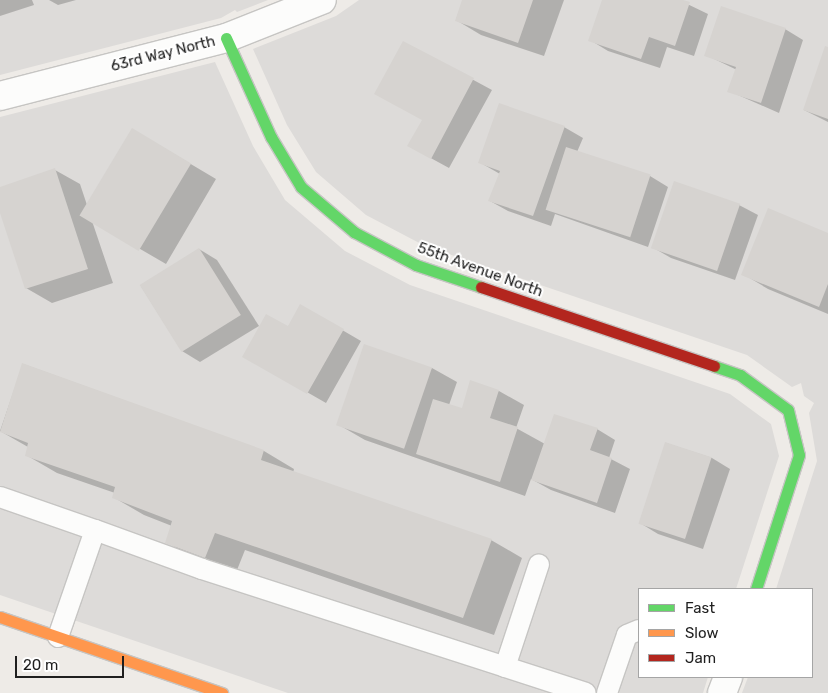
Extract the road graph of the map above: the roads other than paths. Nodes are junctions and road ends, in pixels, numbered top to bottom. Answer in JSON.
{"nodes":[{"id":1,"x":322,"y":0,"type":"edge"},
{"id":2,"x":226,"y":38,"type":"junction"},
{"id":3,"x":0,"y":96,"type":"edge"},
{"id":4,"x":0,"y":497,"type":"edge"},
{"id":5,"x":95,"y":530,"type":"junction"},
{"id":6,"x":539,"y":564,"type":"dead end"},
{"id":7,"x":756,"y":588,"type":"edge"},
{"id":8,"x":0,"y":617,"type":"edge"},
{"id":9,"x":638,"y":630,"type":"edge"},
{"id":10,"x":58,"y":637,"type":"junction"},
{"id":11,"x":505,"y":667,"type":"junction"},
{"id":12,"x":728,"y":678,"type":"edge"},
{"id":13,"x":222,"y":693,"type":"edge"},
{"id":14,"x":585,"y":693,"type":"edge"},
{"id":15,"x":607,"y":693,"type":"edge"},
{"id":16,"x":722,"y":693,"type":"edge"}],
"edges":[{"from":1,"to":2,"type":"street","name":"63rd Way North"},
{"from":2,"to":3,"type":"street","name":"63rd Way North"},
{"from":2,"to":7,"type":"street","name":"55th Avenue North"},
{"from":4,"to":5,"type":"lane"},
{"from":5,"to":10,"type":"lane"},
{"from":5,"to":11,"type":"lane"},
{"from":6,"to":11,"type":"lane"},
{"from":8,"to":10,"type":"street"},
{"from":9,"to":15,"type":"lane"},
{"from":10,"to":13,"type":"street"},
{"from":11,"to":14,"type":"lane"},
{"from":12,"to":16,"type":"street"}]}
